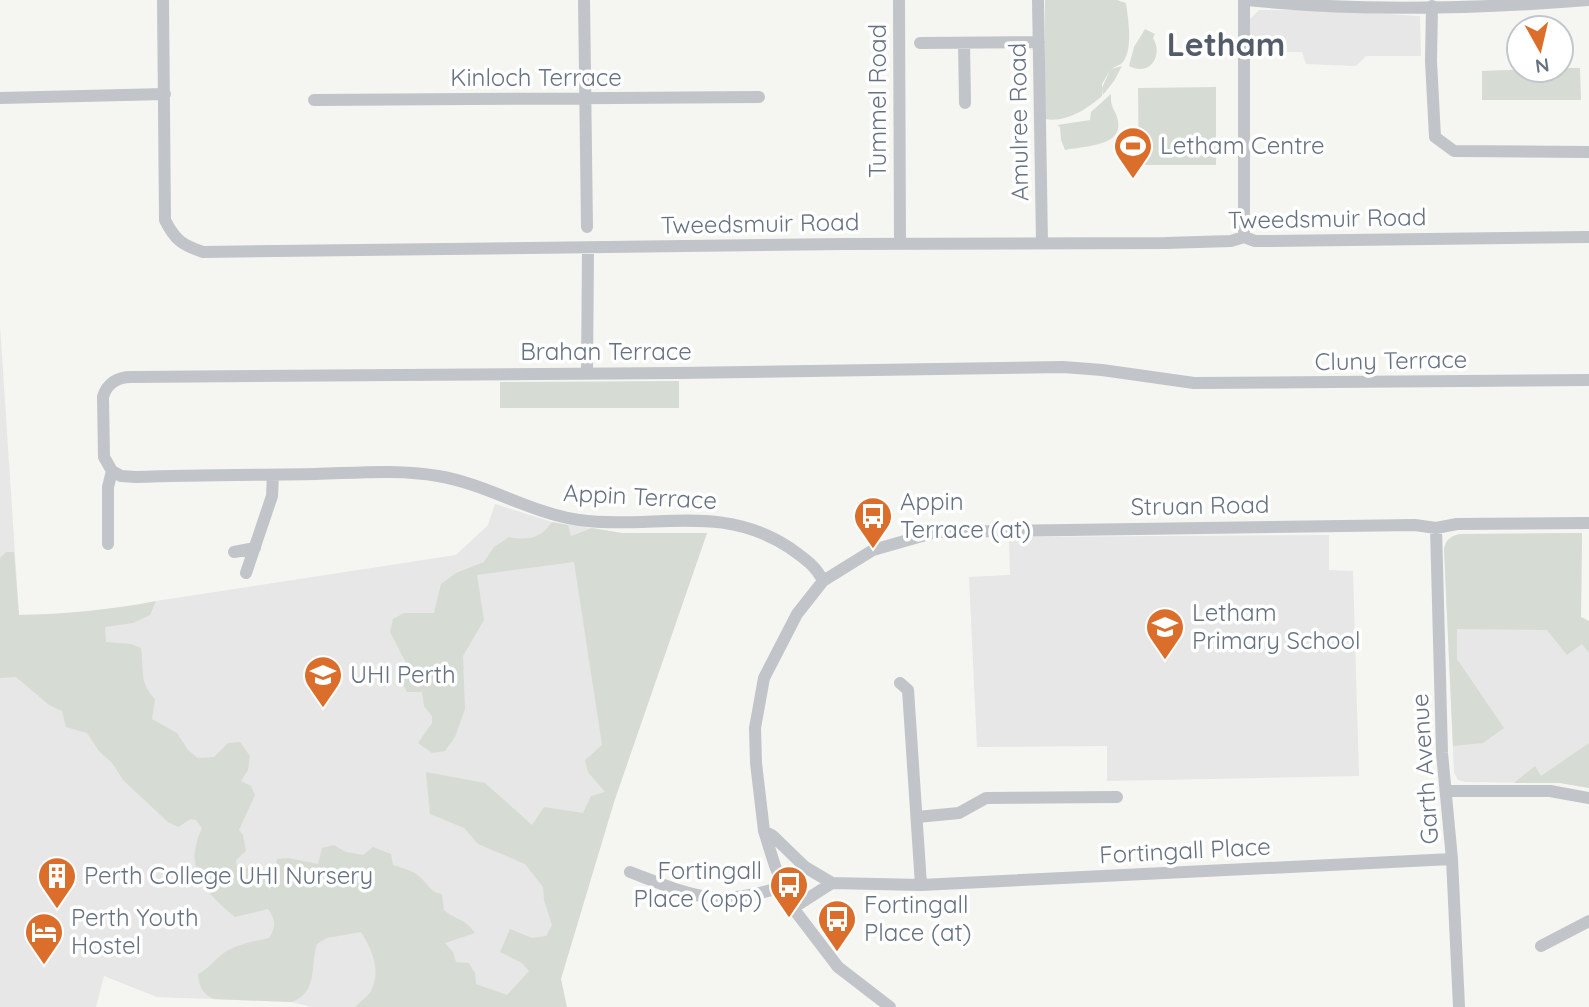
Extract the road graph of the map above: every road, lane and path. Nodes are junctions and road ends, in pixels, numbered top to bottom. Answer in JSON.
{"nodes":[{"id":1,"x":163,"y":0,"type":"edge"},
{"id":2,"x":584,"y":0,"type":"edge"},
{"id":3,"x":899,"y":0,"type":"edge"},
{"id":4,"x":1038,"y":0,"type":"edge"},
{"id":5,"x":1246,"y":0,"type":"edge"},
{"id":6,"x":1588,"y":0,"type":"edge"},
{"id":7,"x":1432,"y":6,"type":"junction"},
{"id":8,"x":1039,"y":42,"type":"junction"},
{"id":9,"x":920,"y":43,"type":"dead end"},
{"id":10,"x":964,"y":43,"type":"junction"},
{"id":11,"x":165,"y":94,"type":"junction"},
{"id":12,"x":759,"y":97,"type":"dead end"},
{"id":13,"x":0,"y":99,"type":"edge"},
{"id":14,"x":586,"y":99,"type":"junction"},
{"id":15,"x":314,"y":100,"type":"dead end"},
{"id":16,"x":965,"y":103,"type":"dead end"},
{"id":17,"x":1589,"y":152,"type":"edge"},
{"id":18,"x":587,"y":227,"type":"dead end"},
{"id":19,"x":1244,"y":237,"type":"junction"},
{"id":20,"x":1589,"y":237,"type":"edge"},
{"id":21,"x":900,"y":243,"type":"junction"},
{"id":22,"x":1042,"y":243,"type":"junction"},
{"id":23,"x":588,"y":248,"type":"junction"},
{"id":24,"x":587,"y":373,"type":"junction"},
{"id":25,"x":1589,"y":380,"type":"edge"},
{"id":26,"x":1194,"y":383,"type":"joint"},
{"id":27,"x":112,"y":471,"type":"junction"},
{"id":28,"x":273,"y":475,"type":"junction"},
{"id":29,"x":1589,"y":523,"type":"edge"},
{"id":30,"x":1436,"y":528,"type":"junction"},
{"id":31,"x":108,"y":544,"type":"dead end"},
{"id":32,"x":255,"y":548,"type":"junction"},
{"id":33,"x":234,"y":552,"type":"dead end"},
{"id":34,"x":246,"y":573,"type":"dead end"},
{"id":35,"x":824,"y":581,"type":"junction"},
{"id":36,"x":900,"y":683,"type":"dead end"},
{"id":37,"x":1447,"y":791,"type":"junction"},
{"id":38,"x":1117,"y":797,"type":"dead end"},
{"id":39,"x":1589,"y":798,"type":"edge"},
{"id":40,"x":917,"y":817,"type":"junction"},
{"id":41,"x":764,"y":831,"type":"junction"},
{"id":42,"x":1452,"y":859,"type":"junction"},
{"id":43,"x":630,"y":872,"type":"dead end"},
{"id":44,"x":832,"y":883,"type":"junction"},
{"id":45,"x":921,"y":885,"type":"junction"},
{"id":46,"x":784,"y":886,"type":"junction"},
{"id":47,"x":793,"y":908,"type":"junction"},
{"id":48,"x":1589,"y":921,"type":"edge"},
{"id":49,"x":1541,"y":946,"type":"dead end"},
{"id":50,"x":890,"y":1007,"type":"edge"},
{"id":51,"x":1459,"y":1007,"type":"edge"}],
"edges":[{"from":1,"to":11,"type":"street","name":"Tweedsmuir Road"},
{"from":2,"to":14,"type":"street"},
{"from":3,"to":21,"type":"street","name":"Tummel Road"},
{"from":4,"to":8,"type":"street","name":"Amulree Road"},
{"from":5,"to":7,"type":"street"},
{"from":5,"to":19,"type":"street"},
{"from":6,"to":7,"type":"street"},
{"from":7,"to":17,"type":"street"},
{"from":8,"to":10,"type":"street"},
{"from":8,"to":22,"type":"street","name":"Amulree Road"},
{"from":9,"to":10,"type":"street"},
{"from":10,"to":16,"type":"street"},
{"from":11,"to":13,"type":"street"},
{"from":11,"to":23,"type":"street","name":"Tweedsmuir Road"},
{"from":12,"to":14,"type":"street","name":"Kinloch Terrace"},
{"from":14,"to":15,"type":"street","name":"Kinloch Terrace"},
{"from":14,"to":18,"type":"street"},
{"from":19,"to":20,"type":"street","name":"Tweedsmuir Road"},
{"from":19,"to":22,"type":"street","name":"Tweedsmuir Road"},
{"from":21,"to":22,"type":"street","name":"Tweedsmuir Road"},
{"from":21,"to":23,"type":"street","name":"Tweedsmuir Road"},
{"from":23,"to":24,"type":"street"},
{"from":24,"to":26,"type":"street","name":"Brahan Terrace"},
{"from":24,"to":27,"type":"street","name":"Brahan Terrace"},
{"from":25,"to":26,"type":"street","name":"Cluny Terrace"},
{"from":27,"to":28,"type":"street","name":"Appin Terrace"},
{"from":27,"to":31,"type":"street"},
{"from":28,"to":32,"type":"street"},
{"from":28,"to":35,"type":"street","name":"Appin Terrace"},
{"from":29,"to":30,"type":"street","name":"Struan Road"},
{"from":30,"to":35,"type":"street","name":"Struan Road"},
{"from":30,"to":37,"type":"street","name":"Garth Avenue"},
{"from":32,"to":33,"type":"street"},
{"from":32,"to":34,"type":"street"},
{"from":35,"to":41,"type":"street","name":"Struan Road"},
{"from":36,"to":40,"type":"street"},
{"from":37,"to":39,"type":"street"},
{"from":37,"to":42,"type":"street","name":"Garth Avenue"},
{"from":38,"to":40,"type":"street"},
{"from":40,"to":45,"type":"street"},
{"from":41,"to":44,"type":"street"},
{"from":41,"to":46,"type":"street","name":"Struan Road"},
{"from":42,"to":45,"type":"street","name":"Fortingall Place"},
{"from":42,"to":51,"type":"street","name":"Garth Avenue"},
{"from":43,"to":46,"type":"street"},
{"from":44,"to":45,"type":"street","name":"Fortingall Place"},
{"from":44,"to":47,"type":"street"},
{"from":46,"to":47,"type":"street","name":"Struan Road"},
{"from":47,"to":50,"type":"street","name":"Struan Road"},
{"from":48,"to":49,"type":"street"}]}
